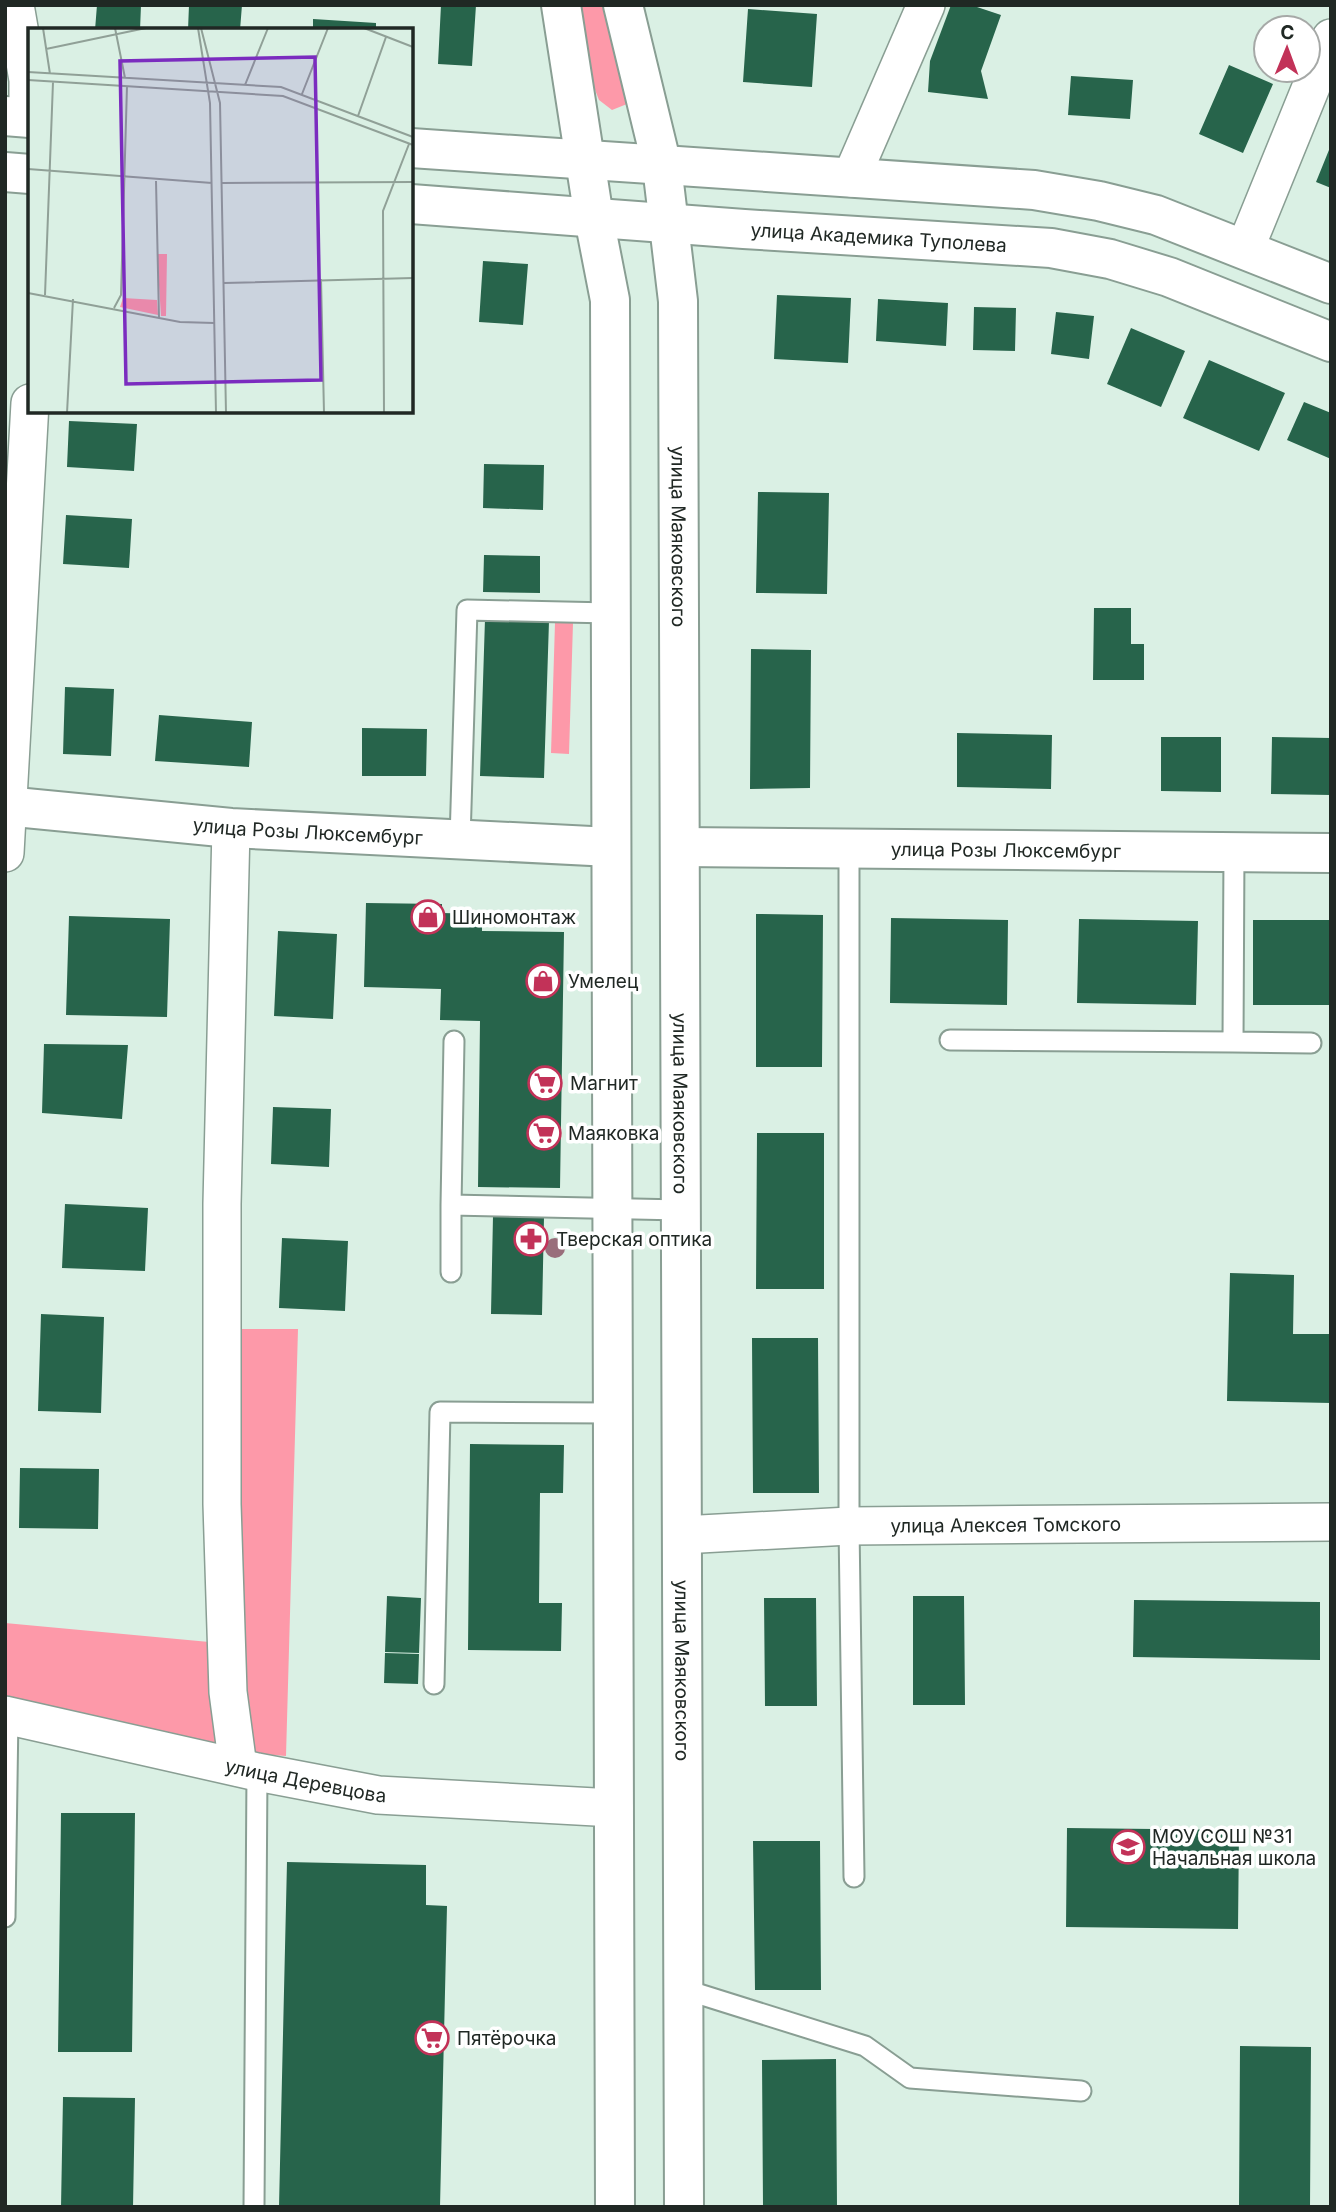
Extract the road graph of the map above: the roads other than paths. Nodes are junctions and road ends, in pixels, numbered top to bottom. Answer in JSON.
{"nodes":[{"id":1,"x":15,"y":5,"type":"edge"},
{"id":2,"x":561,"y":5,"type":"edge"},
{"id":3,"x":623,"y":5,"type":"edge"},
{"id":4,"x":926,"y":5,"type":"edge"},
{"id":5,"x":1331,"y":38,"type":"edge"},
{"id":6,"x":21,"y":118,"type":"edge"},
{"id":7,"x":413,"y":148,"type":"edge"},
{"id":8,"x":584,"y":161,"type":"junction"},
{"id":9,"x":662,"y":166,"type":"junction"},
{"id":10,"x":5,"y":172,"type":"edge"},
{"id":11,"x":28,"y":174,"type":"edge"},
{"id":12,"x":851,"y":178,"type":"junction"},
{"id":13,"x":413,"y":205,"type":"edge"},
{"id":14,"x":594,"y":218,"type":"junction"},
{"id":15,"x":668,"y":223,"type":"junction"},
{"id":16,"x":1245,"y":249,"type":"junction"},
{"id":17,"x":1331,"y":284,"type":"edge"},
{"id":18,"x":1331,"y":342,"type":"edge"},
{"id":19,"x":29,"y":413,"type":"edge"},
{"id":20,"x":610,"y":613,"type":"junction"},
{"id":21,"x":6,"y":806,"type":"edge"},
{"id":22,"x":232,"y":828,"type":"junction"},
{"id":23,"x":460,"y":840,"type":"junction"},
{"id":24,"x":611,"y":847,"type":"junction"},
{"id":25,"x":680,"y":847,"type":"junction"},
{"id":26,"x":849,"y":847,"type":"junction"},
{"id":27,"x":1234,"y":850,"type":"junction"},
{"id":28,"x":5,"y":853,"type":"edge"},
{"id":29,"x":1331,"y":853,"type":"edge"},
{"id":30,"x":950,"y":1040,"type":"dead end"},
{"id":31,"x":454,"y":1041,"type":"dead end"},
{"id":32,"x":1233,"y":1042,"type":"junction"},
{"id":33,"x":1311,"y":1043,"type":"dead end"},
{"id":34,"x":451,"y":1205,"type":"junction"},
{"id":35,"x":612,"y":1208,"type":"junction"},
{"id":36,"x":681,"y":1210,"type":"junction"},
{"id":37,"x":451,"y":1272,"type":"dead end"},
{"id":38,"x":612,"y":1413,"type":"junction"},
{"id":39,"x":1331,"y":1522,"type":"edge"},
{"id":40,"x":849,"y":1526,"type":"junction"},
{"id":41,"x":682,"y":1535,"type":"junction"},
{"id":42,"x":434,"y":1684,"type":"dead end"},
{"id":43,"x":7,"y":1715,"type":"edge"},
{"id":44,"x":247,"y":1770,"type":"junction"},
{"id":45,"x":614,"y":1808,"type":"junction"},
{"id":46,"x":854,"y":1877,"type":"dead end"},
{"id":47,"x":5,"y":1917,"type":"edge"},
{"id":48,"x":684,"y":1989,"type":"junction"},
{"id":49,"x":1081,"y":2091,"type":"dead end"},
{"id":50,"x":254,"y":2207,"type":"edge"},
{"id":51,"x":615,"y":2207,"type":"edge"},
{"id":52,"x":684,"y":2207,"type":"edge"}],
"edges":[{"from":1,"to":6,"type":"street"},
{"from":2,"to":8,"type":"main road"},
{"from":3,"to":9,"type":"main road","name":"улица Маяковского"},
{"from":4,"to":12,"type":"street"},
{"from":5,"to":16,"type":"street"},
{"from":7,"to":8,"type":"main road"},
{"from":8,"to":9,"type":"main road"},
{"from":8,"to":14,"type":"main road"},
{"from":9,"to":12,"type":"main road"},
{"from":9,"to":15,"type":"main road","name":"улица Маяковского"},
{"from":10,"to":11,"type":"main road"},
{"from":12,"to":16,"type":"main road"},
{"from":13,"to":14,"type":"main road","name":"улица Академика Туполева"},
{"from":14,"to":15,"type":"main road","name":"улица Академика Туполева"},
{"from":14,"to":20,"type":"main road"},
{"from":15,"to":18,"type":"main road","name":"улица Академика Туполева"},
{"from":15,"to":25,"type":"main road","name":"улица Маяковского"},
{"from":16,"to":17,"type":"main road"},
{"from":19,"to":21,"type":"street"},
{"from":20,"to":23,"type":"lane"},
{"from":20,"to":24,"type":"main road"},
{"from":21,"to":22,"type":"main road","name":"улица Розы Люксембург"},
{"from":21,"to":28,"type":"street"},
{"from":22,"to":23,"type":"main road","name":"улица Розы Люксембург"},
{"from":22,"to":44,"type":"street"},
{"from":23,"to":24,"type":"main road","name":"улица Розы Люксембург"},
{"from":24,"to":35,"type":"main road"},
{"from":25,"to":26,"type":"main road","name":"улица Розы Люксембург"},
{"from":25,"to":36,"type":"main road","name":"улица Маяковского"},
{"from":26,"to":27,"type":"main road","name":"улица Розы Люксембург"},
{"from":26,"to":40,"type":"lane"},
{"from":27,"to":29,"type":"main road","name":"улица Розы Люксембург"},
{"from":27,"to":32,"type":"lane"},
{"from":30,"to":32,"type":"lane"},
{"from":31,"to":34,"type":"lane"},
{"from":32,"to":33,"type":"lane"},
{"from":34,"to":35,"type":"lane"},
{"from":34,"to":37,"type":"lane"},
{"from":35,"to":36,"type":"lane"},
{"from":35,"to":38,"type":"main road"},
{"from":36,"to":41,"type":"main road","name":"улица Маяковского"},
{"from":38,"to":42,"type":"lane"},
{"from":38,"to":45,"type":"main road"},
{"from":39,"to":40,"type":"street","name":"улица Алексея Томского"},
{"from":40,"to":41,"type":"street","name":"улица Алексея Томского"},
{"from":40,"to":46,"type":"lane"},
{"from":41,"to":48,"type":"main road","name":"улица Маяковского"},
{"from":43,"to":44,"type":"street","name":"улица Деревцова"},
{"from":43,"to":47,"type":"lane"},
{"from":44,"to":45,"type":"street","name":"улица Деревцова"},
{"from":44,"to":50,"type":"lane"},
{"from":45,"to":51,"type":"main road"},
{"from":48,"to":49,"type":"lane"},
{"from":48,"to":52,"type":"main road","name":"улица Маяковского"}]}
